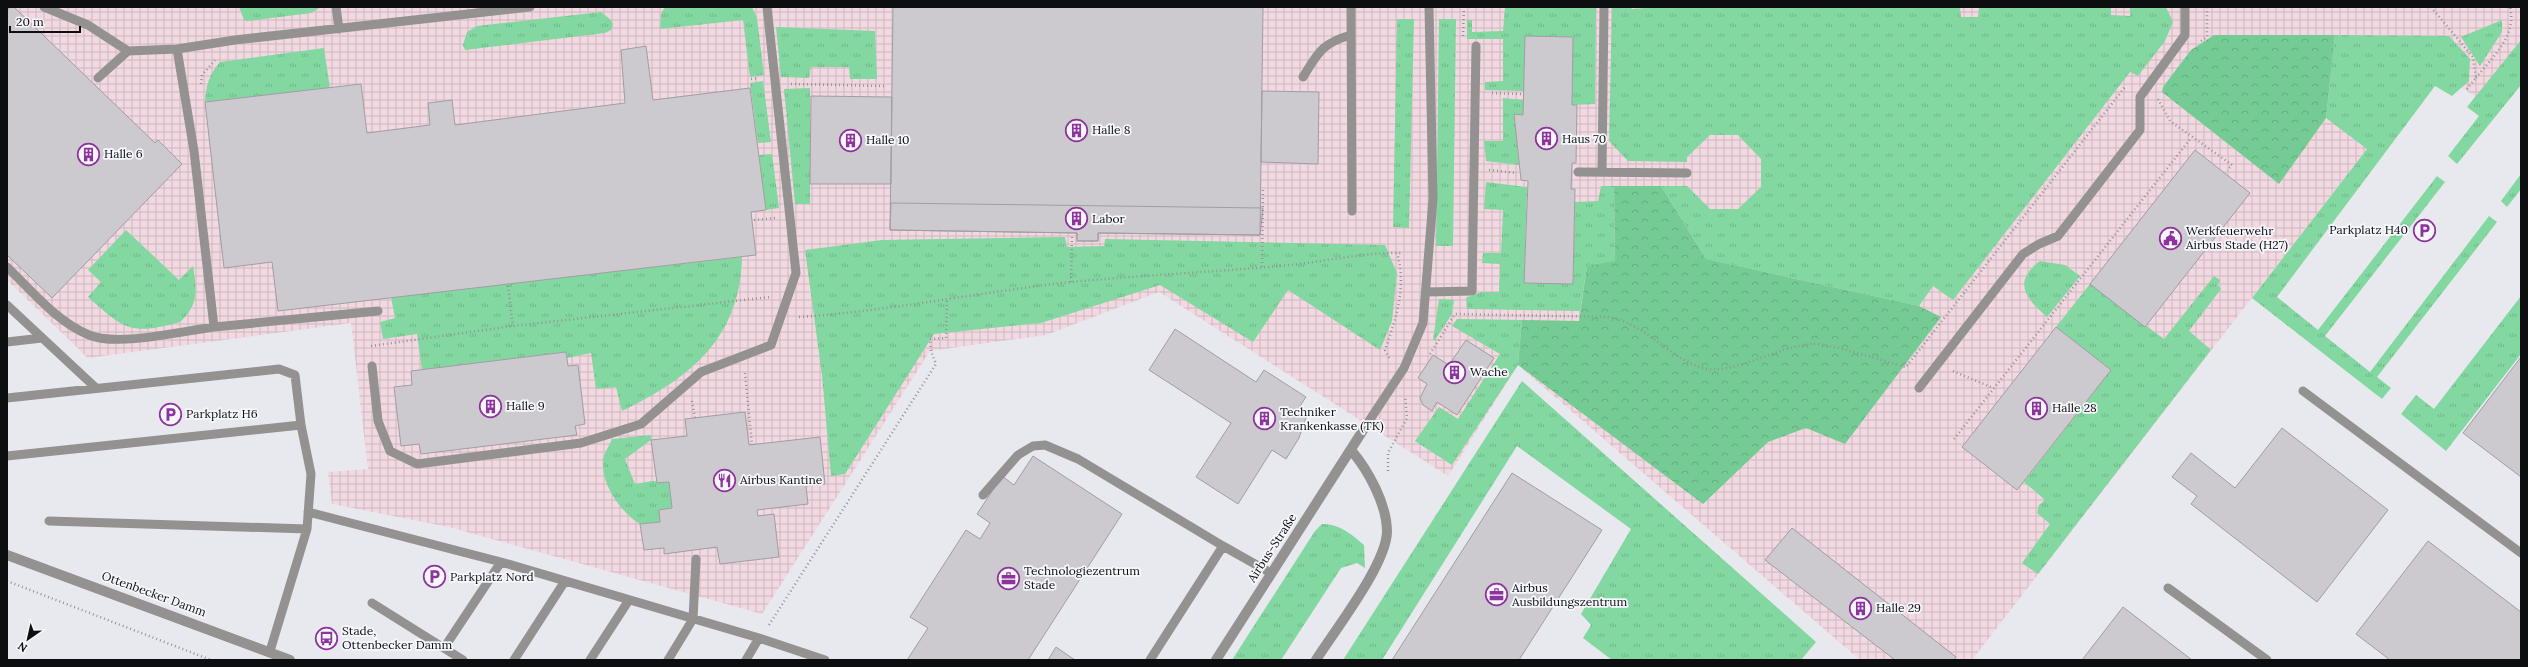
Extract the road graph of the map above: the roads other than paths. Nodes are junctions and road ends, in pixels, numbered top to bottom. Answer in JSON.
{"nodes":[{"id":1,"x":44,"y":7,"type":"edge"},
{"id":2,"x":336,"y":7,"type":"edge"},
{"id":3,"x":530,"y":7,"type":"edge"},
{"id":4,"x":767,"y":7,"type":"edge"},
{"id":5,"x":1351,"y":7,"type":"edge"},
{"id":6,"x":1429,"y":7,"type":"edge"},
{"id":7,"x":1604,"y":7,"type":"edge"},
{"id":8,"x":2185,"y":7,"type":"edge"},
{"id":9,"x":339,"y":29,"type":"junction"},
{"id":10,"x":1351,"y":35,"type":"junction"},
{"id":11,"x":1476,"y":46,"type":"dead end"},
{"id":12,"x":177,"y":49,"type":"junction"},
{"id":13,"x":128,"y":51,"type":"junction"},
{"id":14,"x":1303,"y":77,"type":"dead end"},
{"id":15,"x":98,"y":78,"type":"dead end"},
{"id":16,"x":1578,"y":172,"type":"dead end"},
{"id":17,"x":1602,"y":172,"type":"junction"},
{"id":18,"x":1687,"y":173,"type":"dead end"},
{"id":19,"x":1352,"y":211,"type":"dead end"},
{"id":20,"x":7,"y":267,"type":"edge"},
{"id":21,"x":1426,"y":292,"type":"junction"},
{"id":22,"x":7,"y":305,"type":"edge"},
{"id":23,"x":378,"y":311,"type":"dead end"},
{"id":24,"x":214,"y":327,"type":"junction"},
{"id":25,"x":42,"y":338,"type":"junction"},
{"id":26,"x":7,"y":342,"type":"edge"},
{"id":27,"x":372,"y":366,"type":"dead end"},
{"id":28,"x":96,"y":388,"type":"junction"},
{"id":29,"x":1919,"y":388,"type":"dead end"},
{"id":30,"x":2303,"y":391,"type":"dead end"},
{"id":31,"x":7,"y":398,"type":"edge"},
{"id":32,"x":1367,"y":424,"type":"joint"},
{"id":33,"x":301,"y":425,"type":"junction"},
{"id":34,"x":1351,"y":450,"type":"junction"},
{"id":35,"x":7,"y":456,"type":"edge"},
{"id":36,"x":983,"y":495,"type":"dead end"},
{"id":37,"x":308,"y":512,"type":"junction"},
{"id":38,"x":49,"y":522,"type":"dead end"},
{"id":39,"x":307,"y":529,"type":"junction"},
{"id":40,"x":1223,"y":546,"type":"junction"},
{"id":41,"x":2521,"y":553,"type":"edge"},
{"id":42,"x":7,"y":554,"type":"edge"},
{"id":43,"x":696,"y":559,"type":"dead end"},
{"id":44,"x":501,"y":562,"type":"junction"},
{"id":45,"x":1271,"y":573,"type":"junction"},
{"id":46,"x":565,"y":581,"type":"junction"},
{"id":47,"x":2168,"y":588,"type":"dead end"},
{"id":48,"x":629,"y":600,"type":"junction"},
{"id":49,"x":372,"y":603,"type":"dead end"},
{"id":50,"x":693,"y":619,"type":"junction"},
{"id":51,"x":759,"y":638,"type":"junction"},
{"id":52,"x":444,"y":648,"type":"junction"},
{"id":53,"x":270,"y":651,"type":"junction"},
{"id":54,"x":290,"y":660,"type":"edge"},
{"id":55,"x":463,"y":660,"type":"edge"},
{"id":56,"x":514,"y":660,"type":"edge"},
{"id":57,"x":590,"y":660,"type":"edge"},
{"id":58,"x":668,"y":660,"type":"edge"},
{"id":59,"x":746,"y":660,"type":"edge"},
{"id":60,"x":825,"y":660,"type":"edge"},
{"id":61,"x":1150,"y":660,"type":"edge"},
{"id":62,"x":1216,"y":660,"type":"edge"},
{"id":63,"x":1316,"y":660,"type":"edge"},
{"id":64,"x":2267,"y":660,"type":"edge"}],
"edges":[{"from":1,"to":13,"type":"lane"},
{"from":2,"to":9,"type":"lane"},
{"from":3,"to":9,"type":"lane"},
{"from":4,"to":27,"type":"lane"},
{"from":5,"to":10,"type":"lane"},
{"from":6,"to":21,"type":"lane"},
{"from":7,"to":17,"type":"lane"},
{"from":8,"to":29,"type":"lane"},
{"from":9,"to":12,"type":"lane"},
{"from":10,"to":14,"type":"lane"},
{"from":10,"to":19,"type":"lane"},
{"from":11,"to":21,"type":"lane"},
{"from":12,"to":13,"type":"lane"},
{"from":12,"to":24,"type":"lane"},
{"from":13,"to":15,"type":"lane"},
{"from":16,"to":17,"type":"lane"},
{"from":17,"to":18,"type":"lane"},
{"from":20,"to":24,"type":"lane"},
{"from":21,"to":32,"type":"lane"},
{"from":22,"to":25,"type":"lane"},
{"from":23,"to":24,"type":"lane"},
{"from":25,"to":26,"type":"lane"},
{"from":25,"to":28,"type":"lane"},
{"from":28,"to":31,"type":"lane"},
{"from":28,"to":33,"type":"lane"},
{"from":30,"to":41,"type":"lane"},
{"from":32,"to":34,"type":"street","name":"Airbus-Straße"},
{"from":33,"to":35,"type":"lane"},
{"from":33,"to":37,"type":"lane"},
{"from":34,"to":45,"type":"street","name":"Airbus-Straße"},
{"from":34,"to":63,"type":"street"},
{"from":36,"to":40,"type":"lane"},
{"from":37,"to":39,"type":"lane"},
{"from":37,"to":44,"type":"lane"},
{"from":38,"to":39,"type":"lane"},
{"from":39,"to":53,"type":"lane"},
{"from":40,"to":45,"type":"lane"},
{"from":40,"to":61,"type":"lane"},
{"from":42,"to":53,"type":"street","name":"Ottenbecker Damm"},
{"from":43,"to":50,"type":"lane"},
{"from":44,"to":46,"type":"lane"},
{"from":44,"to":52,"type":"lane"},
{"from":45,"to":62,"type":"street","name":"Airbus-Straße"},
{"from":46,"to":48,"type":"lane"},
{"from":46,"to":56,"type":"lane"},
{"from":47,"to":64,"type":"lane"},
{"from":48,"to":50,"type":"lane"},
{"from":48,"to":57,"type":"lane"},
{"from":49,"to":52,"type":"lane"},
{"from":50,"to":51,"type":"lane"},
{"from":50,"to":58,"type":"lane"},
{"from":51,"to":59,"type":"lane"},
{"from":51,"to":60,"type":"lane"},
{"from":52,"to":55,"type":"lane"},
{"from":53,"to":54,"type":"street","name":"Ottenbecker Damm"}]}
